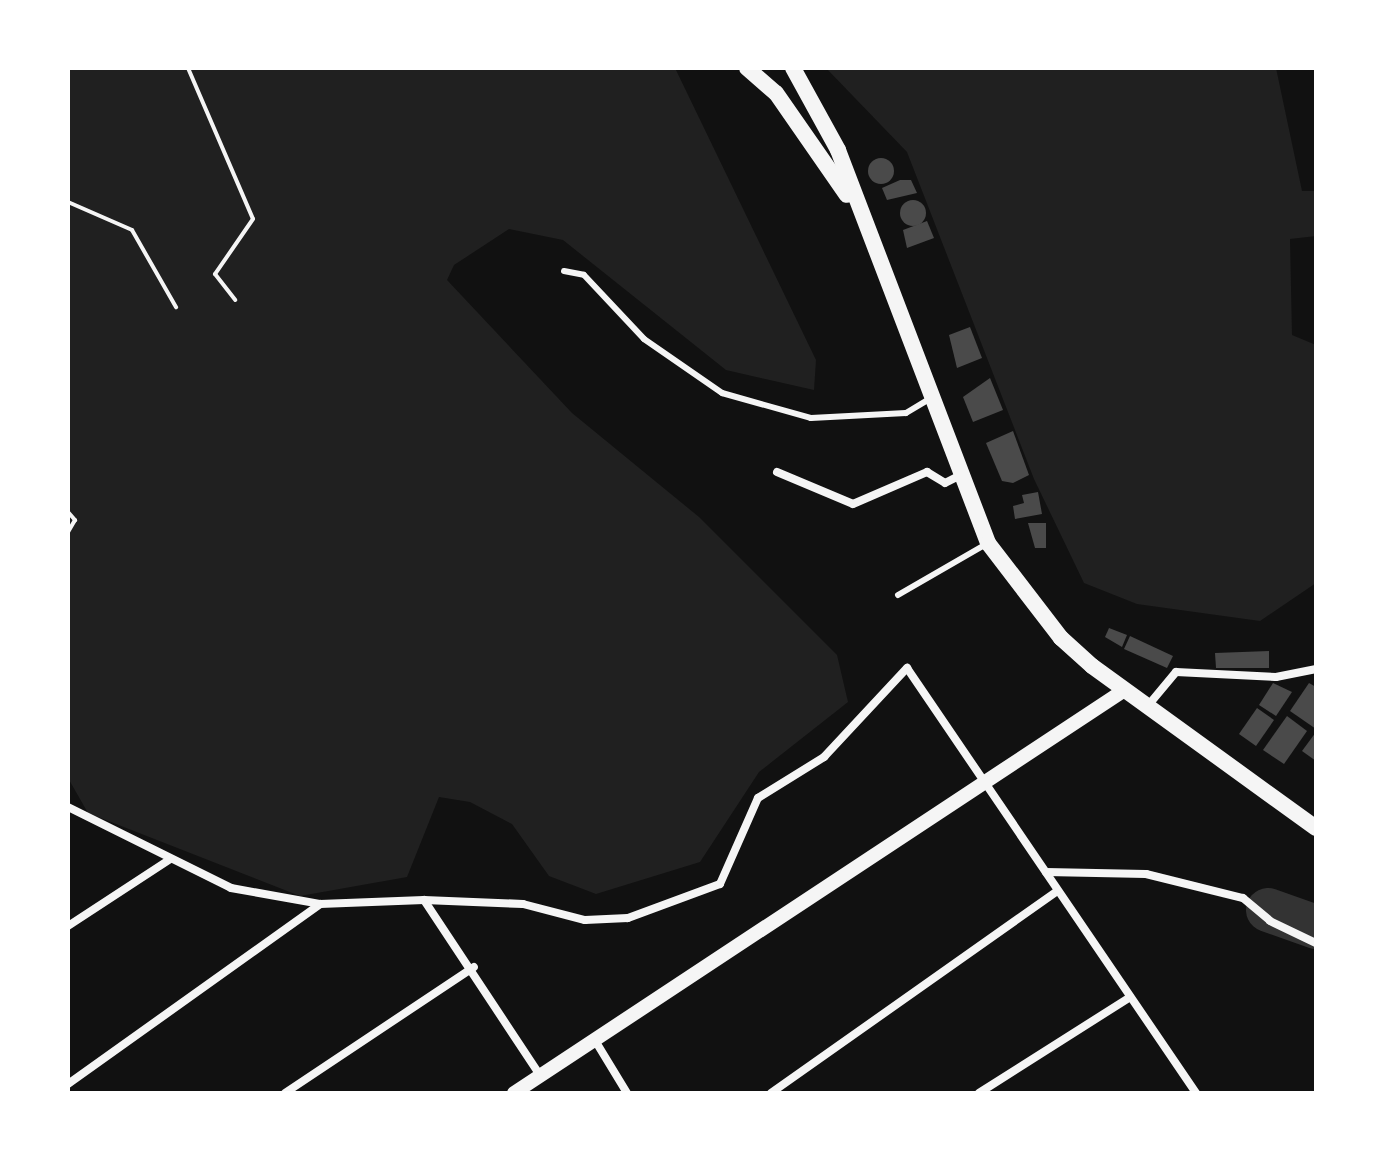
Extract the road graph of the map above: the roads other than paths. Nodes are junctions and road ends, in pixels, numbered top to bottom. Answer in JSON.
{"nodes":[{"id":1,"x":747,"y":68,"type":"edge"},
{"id":2,"x":793,"y":68,"type":"edge"},
{"id":3,"x":863,"y":220,"type":"junction"},
{"id":4,"x":564,"y":271,"type":"dead end"},
{"id":5,"x":929,"y":399,"type":"junction"},
{"id":6,"x":777,"y":472,"type":"dead end"},
{"id":7,"x":961,"y":475,"type":"junction"},
{"id":8,"x":988,"y":543,"type":"junction"},
{"id":9,"x":898,"y":595,"type":"dead end"},
{"id":10,"x":1316,"y":669,"type":"edge"},
{"id":11,"x":1123,"y":691,"type":"junction"},
{"id":12,"x":1146,"y":708,"type":"junction"},
{"id":13,"x":986,"y":784,"type":"junction"},
{"id":14,"x":68,"y":807,"type":"edge"},
{"id":15,"x":1316,"y":828,"type":"edge"},
{"id":16,"x":169,"y":860,"type":"junction"},
{"id":17,"x":1046,"y":872,"type":"junction"},
{"id":18,"x":1057,"y":891,"type":"junction"},
{"id":19,"x":424,"y":900,"type":"junction"},
{"id":20,"x":320,"y":904,"type":"junction"},
{"id":21,"x":68,"y":926,"type":"edge"},
{"id":22,"x":1316,"y":943,"type":"edge"},
{"id":23,"x":474,"y":967,"type":"junction"},
{"id":24,"x":1130,"y":997,"type":"junction"},
{"id":25,"x":596,"y":1042,"type":"junction"},
{"id":26,"x":540,"y":1075,"type":"junction"},
{"id":27,"x":68,"y":1084,"type":"edge"},
{"id":28,"x":285,"y":1093,"type":"edge"},
{"id":29,"x":514,"y":1093,"type":"edge"},
{"id":30,"x":627,"y":1093,"type":"edge"},
{"id":31,"x":771,"y":1093,"type":"edge"},
{"id":32,"x":979,"y":1093,"type":"edge"},
{"id":33,"x":1196,"y":1093,"type":"edge"}],
"edges":[{"from":1,"to":3,"type":"main road"},
{"from":2,"to":3,"type":"main road"},
{"from":3,"to":5,"type":"main road"},
{"from":4,"to":5,"type":"lane"},
{"from":5,"to":7,"type":"main road"},
{"from":6,"to":7,"type":"street"},
{"from":7,"to":8,"type":"main road"},
{"from":8,"to":9,"type":"lane"},
{"from":8,"to":11,"type":"main road"},
{"from":10,"to":12,"type":"street"},
{"from":11,"to":12,"type":"main road"},
{"from":11,"to":13,"type":"street"},
{"from":12,"to":15,"type":"main road"},
{"from":13,"to":17,"type":"street"},
{"from":13,"to":19,"type":"street"},
{"from":13,"to":25,"type":"street"},
{"from":14,"to":16,"type":"street"},
{"from":16,"to":20,"type":"street"},
{"from":16,"to":21,"type":"street"},
{"from":17,"to":18,"type":"street"},
{"from":17,"to":22,"type":"street"},
{"from":18,"to":24,"type":"street"},
{"from":18,"to":31,"type":"street"},
{"from":19,"to":20,"type":"street"},
{"from":19,"to":23,"type":"street"},
{"from":20,"to":27,"type":"street"},
{"from":23,"to":26,"type":"street"},
{"from":23,"to":28,"type":"street"},
{"from":24,"to":32,"type":"street"},
{"from":24,"to":33,"type":"street"},
{"from":25,"to":26,"type":"street"},
{"from":25,"to":30,"type":"street"},
{"from":26,"to":29,"type":"street"}]}
